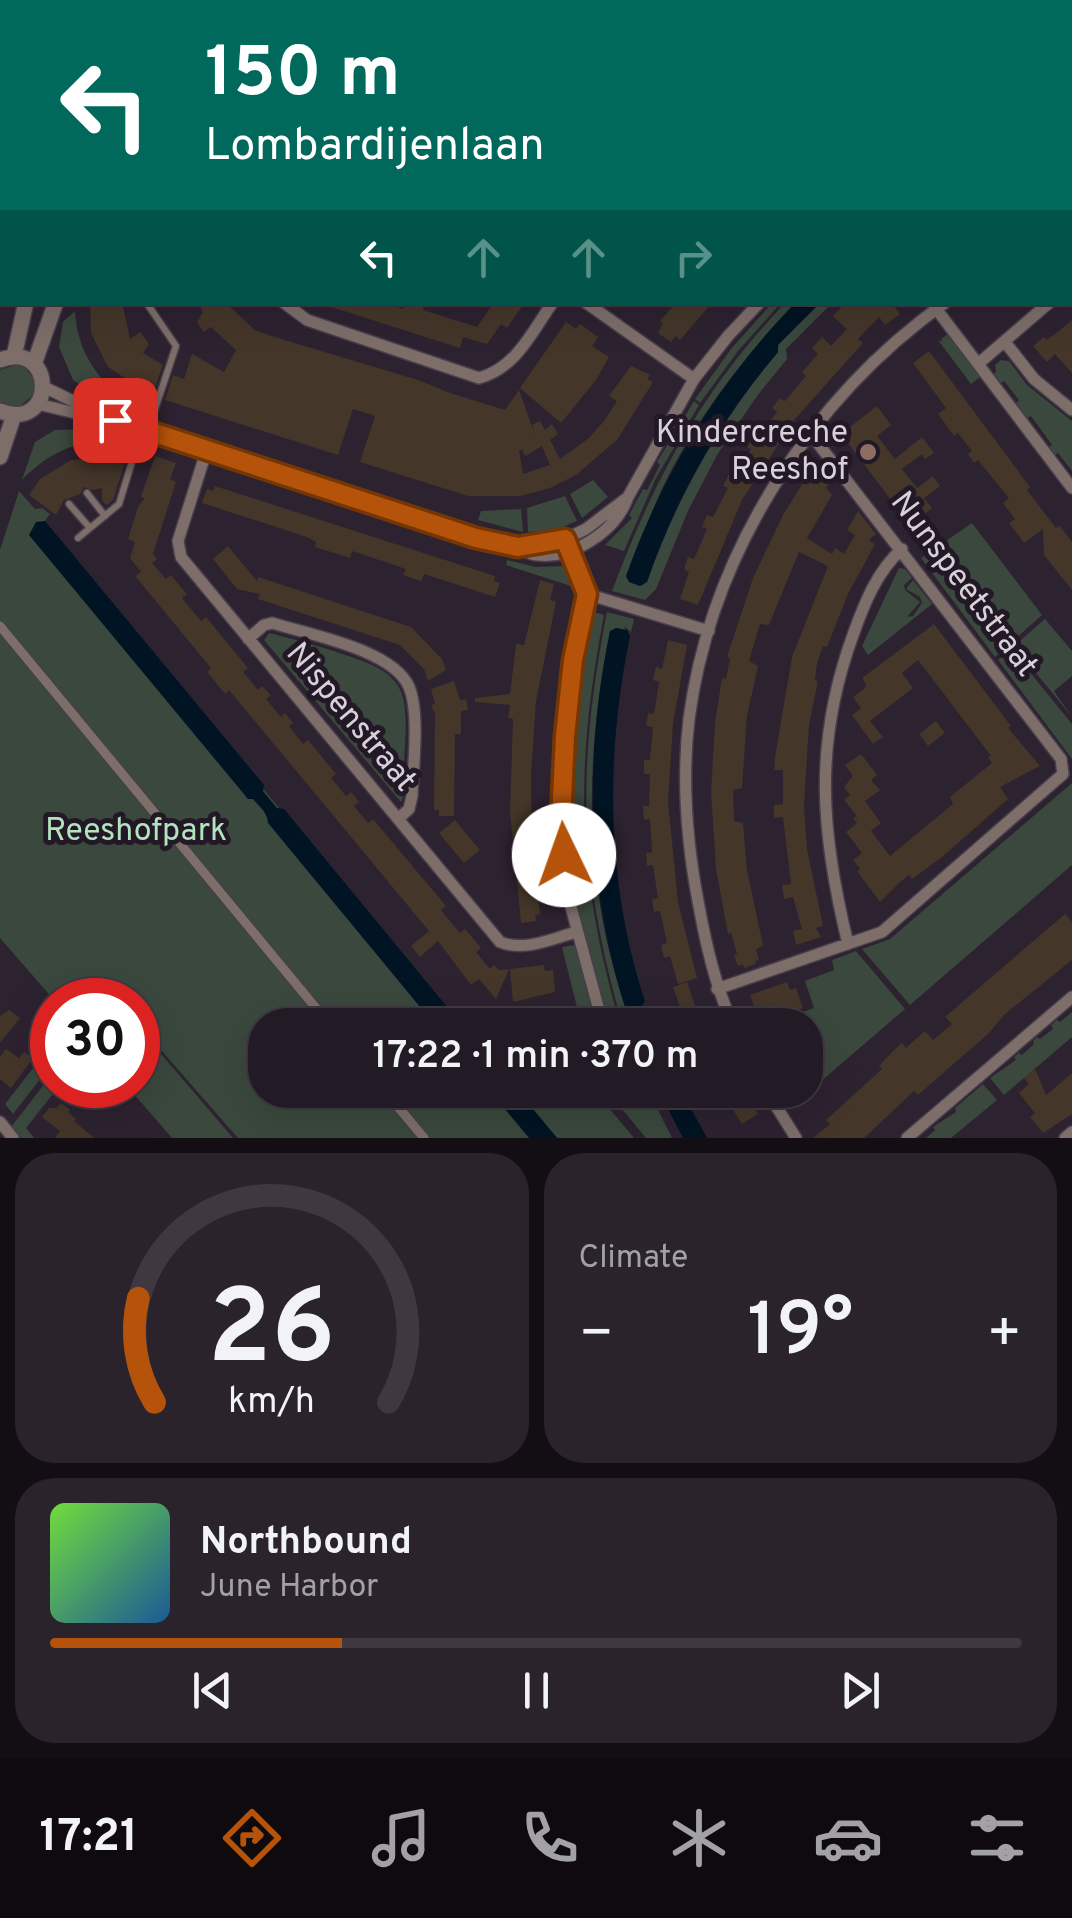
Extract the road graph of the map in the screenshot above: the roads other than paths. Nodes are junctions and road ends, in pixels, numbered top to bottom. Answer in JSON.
{"nodes":[{"id":1,"x":25,"y":305,"type":"edge"},
{"id":2,"x":55,"y":305,"type":"edge"},
{"id":3,"x":148,"y":305,"type":"edge"},
{"id":4,"x":286,"y":305,"type":"edge"},
{"id":5,"x":551,"y":305,"type":"edge"},
{"id":6,"x":589,"y":305,"type":"edge"},
{"id":7,"x":757,"y":305,"type":"edge"},
{"id":8,"x":938,"y":305,"type":"edge"},
{"id":9,"x":1047,"y":305,"type":"edge"},
{"id":10,"x":1005,"y":342,"type":"junction"},
{"id":11,"x":7,"y":358,"type":"edge"},
{"id":12,"x":34,"y":364,"type":"junction"},
{"id":13,"x":978,"y":364,"type":"junction"},
{"id":14,"x":694,"y":380,"type":"junction"},
{"id":15,"x":44,"y":387,"type":"junction"},
{"id":16,"x":38,"y":404,"type":"junction"},
{"id":17,"x":82,"y":409,"type":"junction"},
{"id":18,"x":1072,"y":410,"type":"edge"},
{"id":19,"x":7,"y":413,"type":"edge"},
{"id":20,"x":145,"y":429,"type":"junction"},
{"id":21,"x":810,"y":433,"type":"junction"},
{"id":22,"x":207,"y":448,"type":"junction"},
{"id":23,"x":0,"y":458,"type":"edge"},
{"id":24,"x":1072,"y":488,"type":"edge"},
{"id":25,"x":87,"y":493,"type":"dead end"},
{"id":26,"x":69,"y":504,"type":"dead end"},
{"id":27,"x":105,"y":516,"type":"junction"},
{"id":28,"x":90,"y":528,"type":"junction"},
{"id":29,"x":78,"y":538,"type":"dead end"},
{"id":30,"x":568,"y":545,"type":"junction"},
{"id":31,"x":902,"y":550,"type":"junction"},
{"id":32,"x":587,"y":594,"type":"junction"},
{"id":33,"x":0,"y":626,"type":"edge"},
{"id":34,"x":710,"y":631,"type":"junction"},
{"id":35,"x":248,"y":639,"type":"junction"},
{"id":36,"x":398,"y":819,"type":"junction"},
{"id":37,"x":576,"y":932,"type":"junction"},
{"id":38,"x":848,"y":944,"type":"junction"},
{"id":39,"x":717,"y":990,"type":"junction"},
{"id":40,"x":1072,"y":997,"type":"edge"},
{"id":41,"x":316,"y":1008,"type":"edge"},
{"id":42,"x":598,"y":1008,"type":"edge"},
{"id":43,"x":725,"y":1008,"type":"edge"},
{"id":44,"x":399,"y":1108,"type":"edge"},
{"id":45,"x":777,"y":1108,"type":"edge"},
{"id":46,"x":0,"y":1122,"type":"edge"},
{"id":47,"x":1072,"y":1132,"type":"edge"},
{"id":48,"x":14,"y":1138,"type":"edge"},
{"id":49,"x":424,"y":1138,"type":"edge"},
{"id":50,"x":796,"y":1138,"type":"edge"},
{"id":51,"x":907,"y":1138,"type":"edge"},
{"id":52,"x":1065,"y":1138,"type":"edge"}],
"edges":[{"from":1,"to":11,"type":"street"},
{"from":2,"to":12,"type":"street"},
{"from":3,"to":20,"type":"lane"},
{"from":4,"to":5,"type":"street"},
{"from":6,"to":14,"type":"street"},
{"from":7,"to":14,"type":"street"},
{"from":8,"to":13,"type":"street"},
{"from":8,"to":21,"type":"street"},
{"from":9,"to":10,"type":"street"},
{"from":10,"to":13,"type":"street"},
{"from":10,"to":18,"type":"street"},
{"from":11,"to":12,"type":"street"},
{"from":12,"to":15,"type":"street"},
{"from":13,"to":24,"type":"street"},
{"from":14,"to":30,"type":"street"},
{"from":15,"to":16,"type":"street"},
{"from":15,"to":17,"type":"street"},
{"from":16,"to":17,"type":"street"},
{"from":16,"to":19,"type":"street"},
{"from":17,"to":20,"type":"street"},
{"from":19,"to":23,"type":"street"},
{"from":20,"to":22,"type":"street"},
{"from":20,"to":27,"type":"lane"},
{"from":21,"to":31,"type":"street","name":"Nunspeetstraat"},
{"from":21,"to":34,"type":"street"},
{"from":22,"to":30,"type":"street"},
{"from":22,"to":35,"type":"street","name":"Nispenstraat"},
{"from":25,"to":27,"type":"lane"},
{"from":26,"to":28,"type":"lane"},
{"from":27,"to":28,"type":"lane"},
{"from":28,"to":29,"type":"lane"},
{"from":30,"to":32,"type":"street"},
{"from":31,"to":38,"type":"street"},
{"from":31,"to":38,"type":"street","name":"Nunspeetstraat"},
{"from":32,"to":34,"type":"street"},
{"from":32,"to":37,"type":"street"},
{"from":33,"to":41,"type":"street"},
{"from":34,"to":39,"type":"street"},
{"from":35,"to":36,"type":"street","name":"Nispenstraat"},
{"from":35,"to":36,"type":"street"},
{"from":36,"to":37,"type":"street","name":"Nispenstraat"},
{"from":37,"to":42,"type":"street"},
{"from":38,"to":39,"type":"street"},
{"from":39,"to":43,"type":"street"},
{"from":40,"to":51,"type":"street"},
{"from":44,"to":49,"type":"street"},
{"from":45,"to":50,"type":"street"},
{"from":46,"to":48,"type":"street"},
{"from":47,"to":52,"type":"street"}]}
